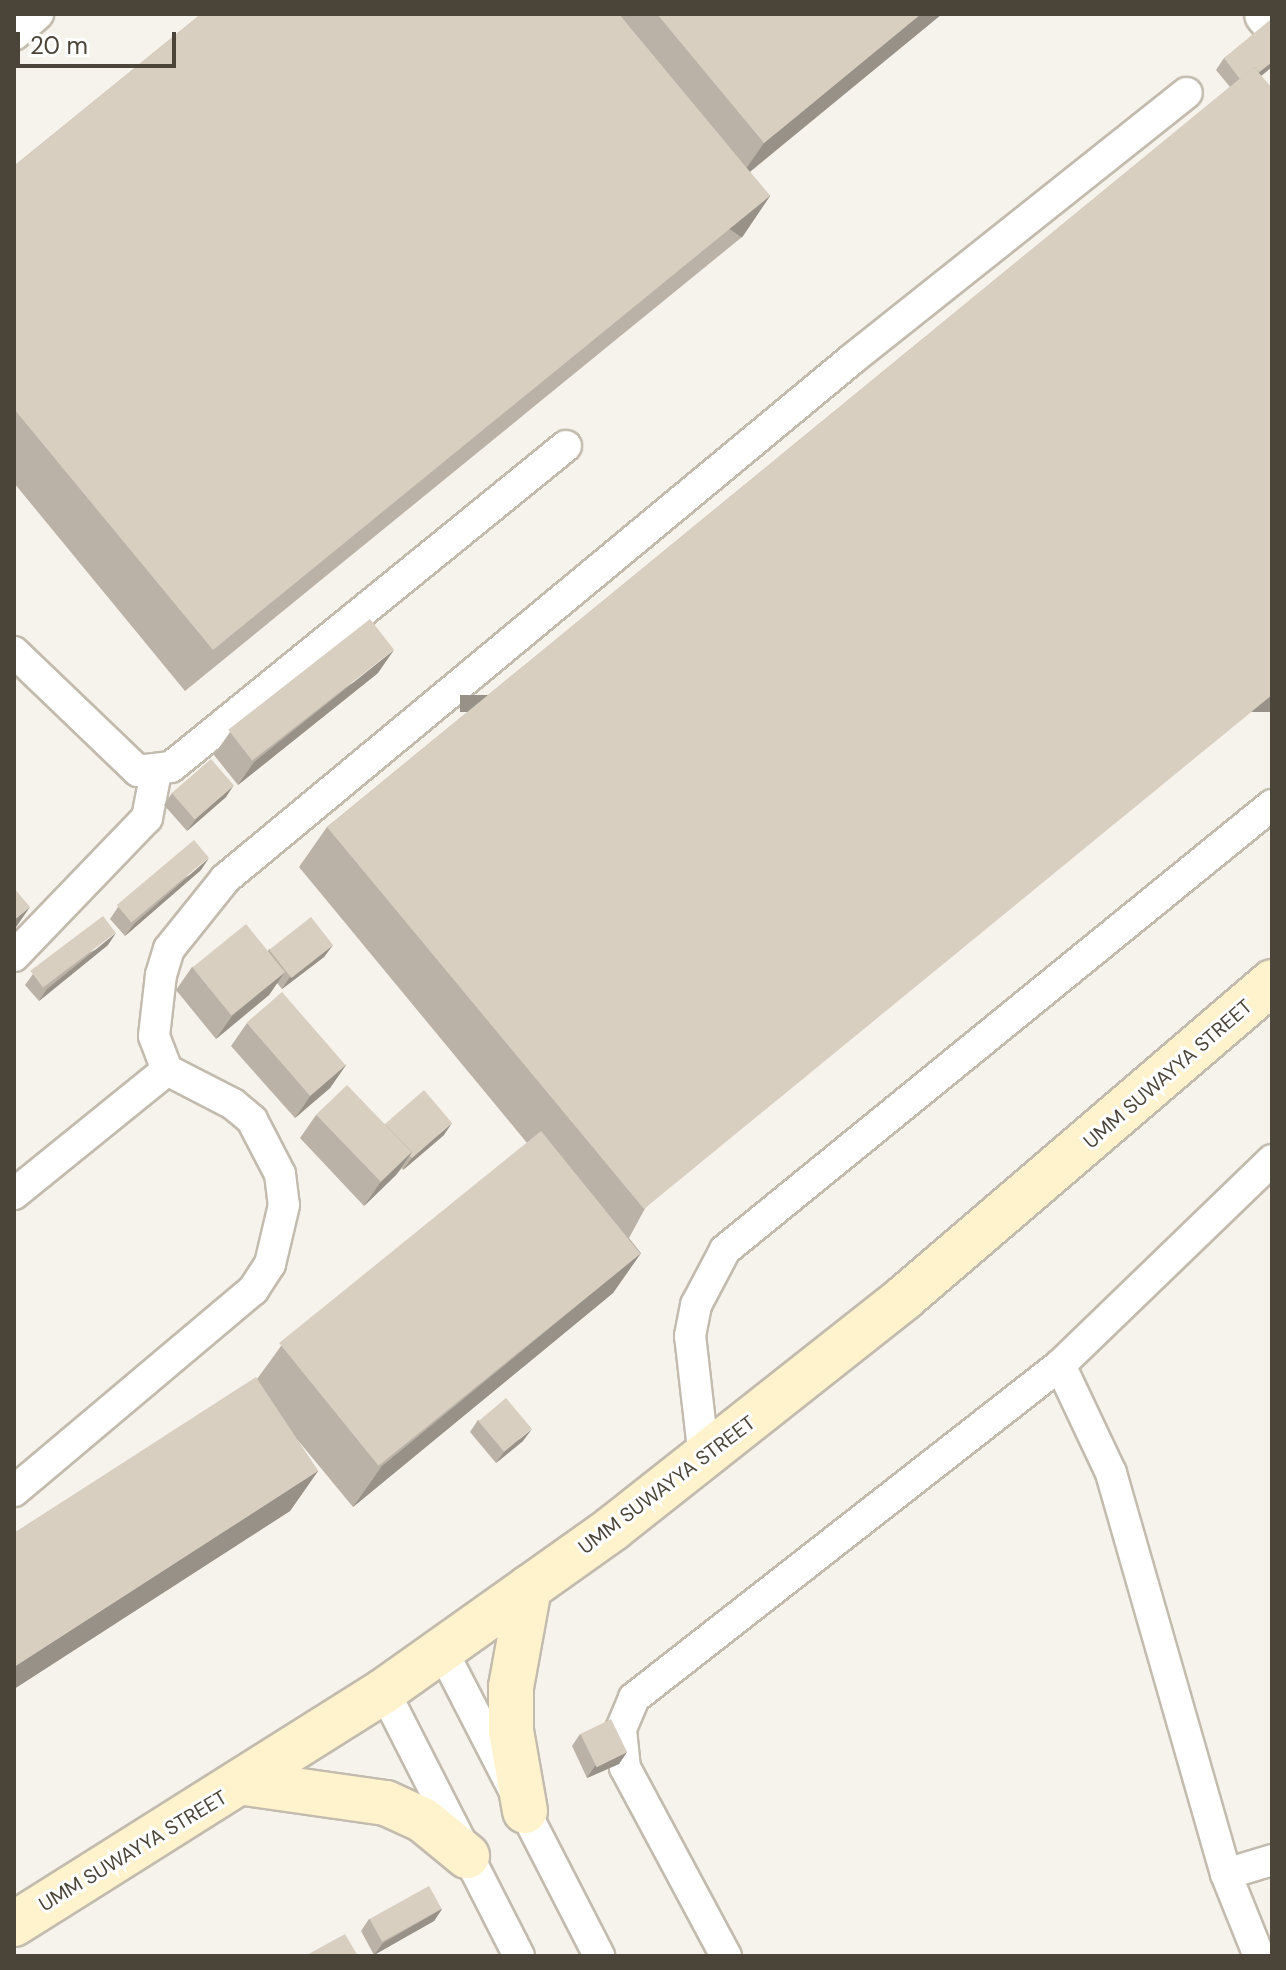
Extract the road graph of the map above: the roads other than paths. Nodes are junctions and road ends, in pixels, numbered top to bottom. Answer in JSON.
{"nodes":[{"id":1,"x":38,"y":14,"type":"edge"},
{"id":2,"x":1267,"y":14,"type":"edge"},
{"id":3,"x":1272,"y":20,"type":"edge"},
{"id":4,"x":14,"y":35,"type":"edge"},
{"id":5,"x":1187,"y":93,"type":"dead end"},
{"id":6,"x":566,"y":446,"type":"dead end"},
{"id":7,"x":14,"y":652,"type":"edge"},
{"id":8,"x":156,"y":772,"type":"junction"},
{"id":9,"x":1272,"y":805,"type":"edge"},
{"id":10,"x":14,"y":956,"type":"edge"},
{"id":11,"x":1272,"y":982,"type":"edge"},
{"id":12,"x":167,"y":1070,"type":"junction"},
{"id":13,"x":1272,"y":1160,"type":"edge"},
{"id":14,"x":14,"y":1194,"type":"edge"},
{"id":15,"x":1060,"y":1365,"type":"junction"},
{"id":16,"x":704,"y":1458,"type":"junction"},
{"id":17,"x":14,"y":1491,"type":"edge"},
{"id":18,"x":529,"y":1588,"type":"junction"},
{"id":19,"x":443,"y":1652,"type":"junction"},
{"id":20,"x":384,"y":1691,"type":"junction"},
{"id":21,"x":245,"y":1783,"type":"junction"},
{"id":22,"x":525,"y":1811,"type":"junction"},
{"id":23,"x":467,"y":1856,"type":"junction"},
{"id":24,"x":1272,"y":1860,"type":"edge"},
{"id":25,"x":1226,"y":1874,"type":"junction"},
{"id":26,"x":14,"y":1924,"type":"edge"},
{"id":27,"x":519,"y":1956,"type":"edge"},
{"id":28,"x":599,"y":1956,"type":"edge"},
{"id":29,"x":726,"y":1956,"type":"edge"},
{"id":30,"x":1259,"y":1956,"type":"edge"}],
"edges":[{"from":1,"to":4,"type":"lane"},
{"from":2,"to":3,"type":"street"},
{"from":5,"to":12,"type":"lane"},
{"from":6,"to":8,"type":"lane"},
{"from":7,"to":8,"type":"lane"},
{"from":8,"to":10,"type":"lane"},
{"from":9,"to":16,"type":"lane"},
{"from":11,"to":16,"type":"street","name":"UMM SUWAYYA STREET"},
{"from":12,"to":14,"type":"lane"},
{"from":12,"to":17,"type":"lane"},
{"from":13,"to":15,"type":"lane"},
{"from":15,"to":25,"type":"lane"},
{"from":15,"to":29,"type":"lane"},
{"from":16,"to":18,"type":"street","name":"UMM SUWAYYA STREET"},
{"from":18,"to":19,"type":"street","name":"UMM SUWAYYA STREET"},
{"from":18,"to":22,"type":"street"},
{"from":19,"to":20,"type":"street","name":"UMM SUWAYYA STREET"},
{"from":19,"to":22,"type":"lane"},
{"from":20,"to":21,"type":"street","name":"UMM SUWAYYA STREET"},
{"from":20,"to":23,"type":"lane"},
{"from":21,"to":23,"type":"street"},
{"from":21,"to":26,"type":"street","name":"UMM SUWAYYA STREET"},
{"from":22,"to":28,"type":"lane"},
{"from":23,"to":27,"type":"lane"},
{"from":24,"to":25,"type":"lane"},
{"from":25,"to":30,"type":"lane"}]}
